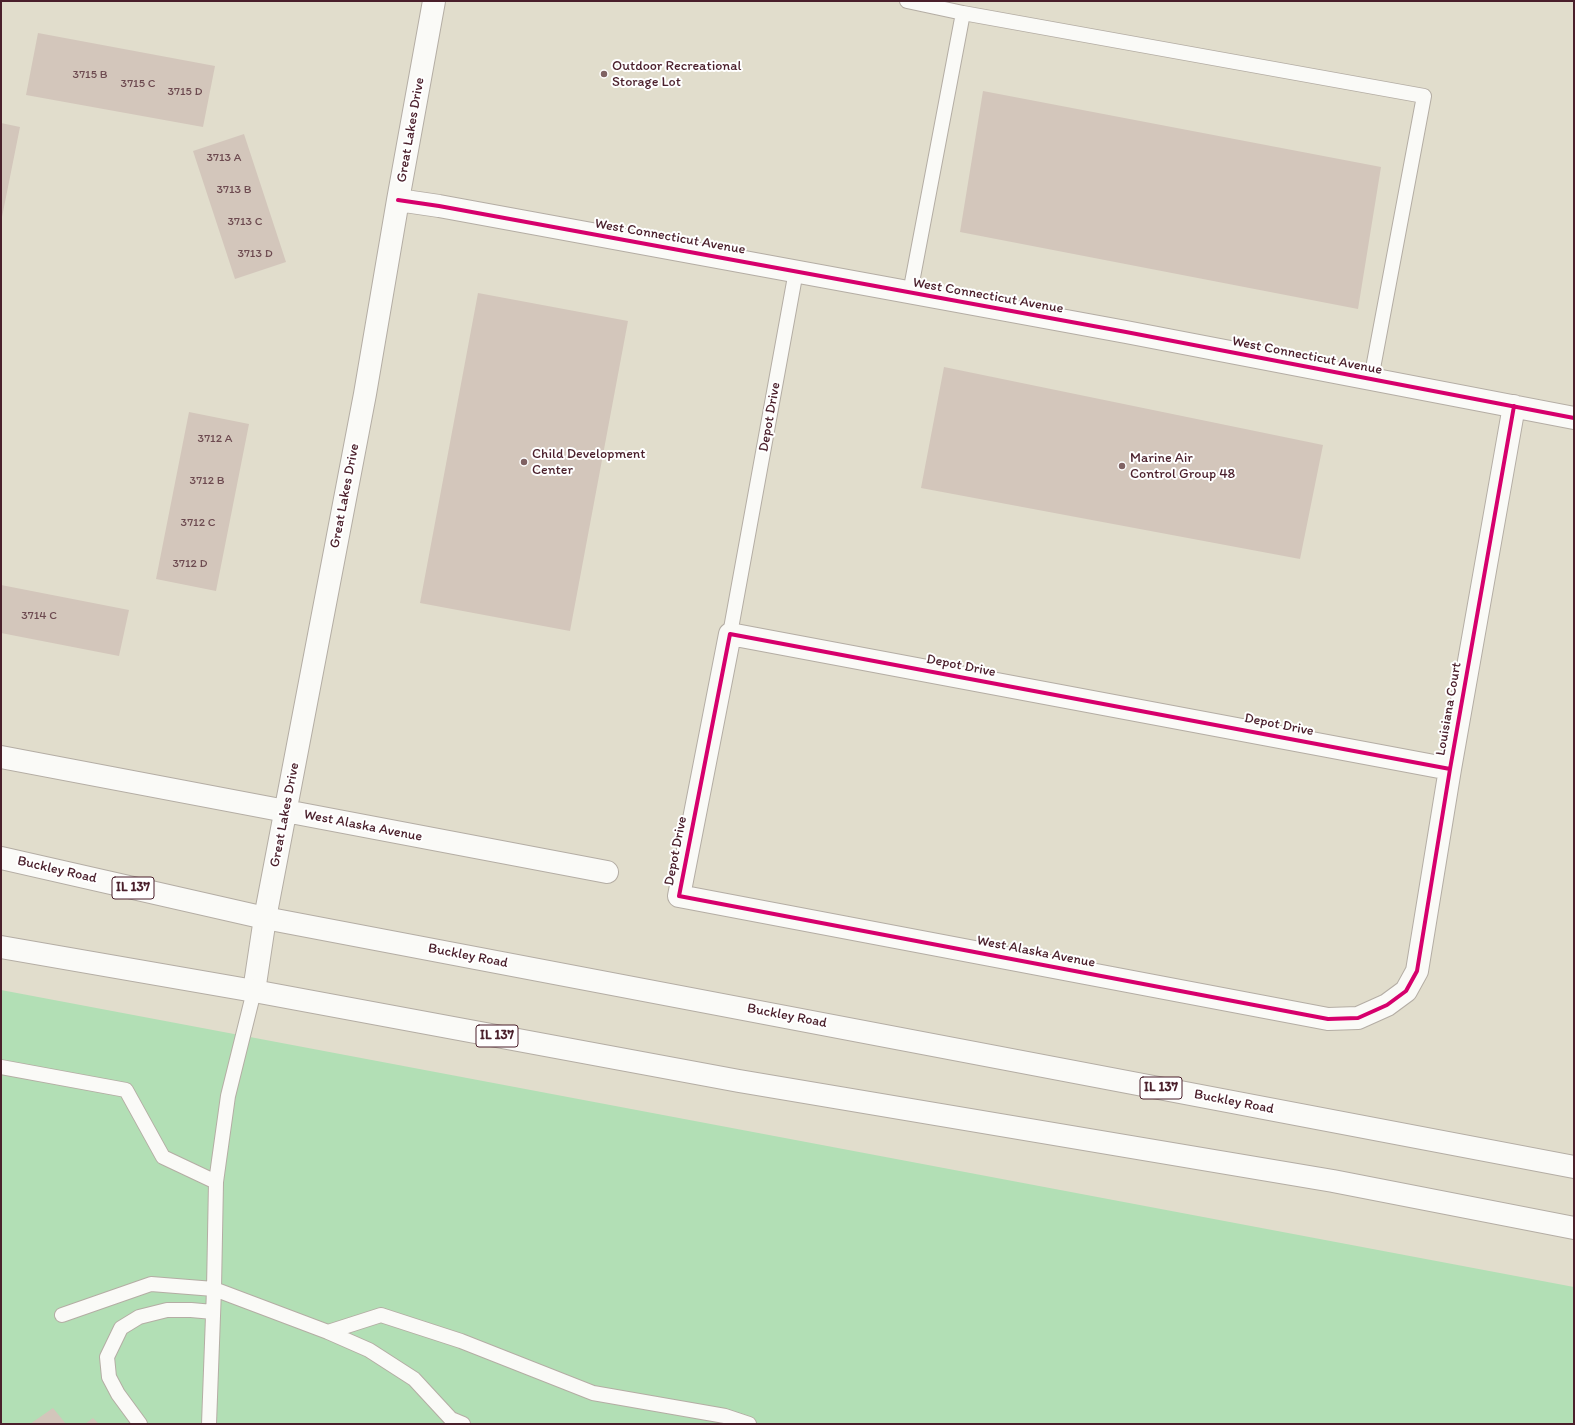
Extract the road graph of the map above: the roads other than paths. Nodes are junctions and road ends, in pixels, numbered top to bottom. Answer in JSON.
{"nodes":[{"id":1,"x":434,"y":1,"type":"edge"},
{"id":2,"x":907,"y":1,"type":"edge"},
{"id":3,"x":963,"y":13,"type":"junction"},
{"id":4,"x":398,"y":200,"type":"junction"},
{"id":5,"x":796,"y":271,"type":"junction"},
{"id":6,"x":910,"y":293,"type":"junction"},
{"id":7,"x":1371,"y":379,"type":"junction"},
{"id":8,"x":1514,"y":406,"type":"junction"},
{"id":9,"x":1574,"y":418,"type":"edge"},
{"id":10,"x":730,"y":634,"type":"junction"},
{"id":11,"x":1,"y":757,"type":"edge"},
{"id":12,"x":1450,"y":768,"type":"junction"},
{"id":13,"x":285,"y":810,"type":"junction"},
{"id":14,"x":1,"y":858,"type":"edge"},
{"id":15,"x":608,"y":872,"type":"dead end"},
{"id":16,"x":679,"y":896,"type":"joint"},
{"id":17,"x":265,"y":918,"type":"junction"},
{"id":18,"x":1,"y":947,"type":"edge"},
{"id":19,"x":254,"y":991,"type":"junction"},
{"id":20,"x":1387,"y":1005,"type":"joint"},
{"id":21,"x":1,"y":1067,"type":"edge"},
{"id":22,"x":1574,"y":1167,"type":"edge"},
{"id":23,"x":216,"y":1182,"type":"junction"},
{"id":24,"x":1574,"y":1228,"type":"edge"},
{"id":25,"x":214,"y":1289,"type":"junction"},
{"id":26,"x":213,"y":1312,"type":"junction"},
{"id":27,"x":62,"y":1315,"type":"dead end"},
{"id":28,"x":328,"y":1332,"type":"junction"},
{"id":29,"x":140,"y":1424,"type":"edge"},
{"id":30,"x":209,"y":1424,"type":"edge"},
{"id":31,"x":462,"y":1424,"type":"edge"},
{"id":32,"x":749,"y":1424,"type":"edge"}],
"edges":[{"from":1,"to":4,"type":"main road","name":"Great Lakes Drive"},
{"from":2,"to":3,"type":"lane"},
{"from":3,"to":6,"type":"lane"},
{"from":3,"to":7,"type":"lane"},
{"from":4,"to":5,"type":"main road","name":"West Connecticut Avenue"},
{"from":4,"to":13,"type":"main road","name":"Great Lakes Drive"},
{"from":5,"to":6,"type":"main road","name":"West Connecticut Avenue"},
{"from":5,"to":10,"type":"lane","name":"Depot Drive"},
{"from":6,"to":7,"type":"main road","name":"West Connecticut Avenue"},
{"from":7,"to":8,"type":"main road","name":"West Connecticut Avenue"},
{"from":8,"to":9,"type":"main road","name":"West Connecticut Avenue"},
{"from":8,"to":12,"type":"main road","name":"Louisiana Court"},
{"from":10,"to":12,"type":"main road","name":"Depot Drive"},
{"from":10,"to":16,"type":"main road","name":"Depot Drive"},
{"from":11,"to":13,"type":"main road","name":"West Alaska Avenue"},
{"from":12,"to":20,"type":"main road","name":"Louisiana Court"},
{"from":13,"to":15,"type":"main road","name":"West Alaska Avenue"},
{"from":13,"to":17,"type":"main road","name":"Great Lakes Drive"},
{"from":14,"to":17,"type":"main road","name":"Buckley Road","number":"IL 137"},
{"from":16,"to":20,"type":"main road","name":"West Alaska Avenue"},
{"from":17,"to":19,"type":"main road","name":"Great Lakes Drive"},
{"from":17,"to":22,"type":"main road","name":"Buckley Road","number":"IL 137"},
{"from":18,"to":19,"type":"main road","number":"IL 137"},
{"from":19,"to":23,"type":"lane"},
{"from":19,"to":24,"type":"main road","number":"IL 137"},
{"from":21,"to":23,"type":"lane"},
{"from":23,"to":25,"type":"lane"},
{"from":25,"to":26,"type":"lane"},
{"from":25,"to":27,"type":"lane"},
{"from":25,"to":28,"type":"lane"},
{"from":26,"to":29,"type":"lane"},
{"from":26,"to":30,"type":"lane"},
{"from":28,"to":31,"type":"lane"},
{"from":28,"to":32,"type":"lane"}]}
